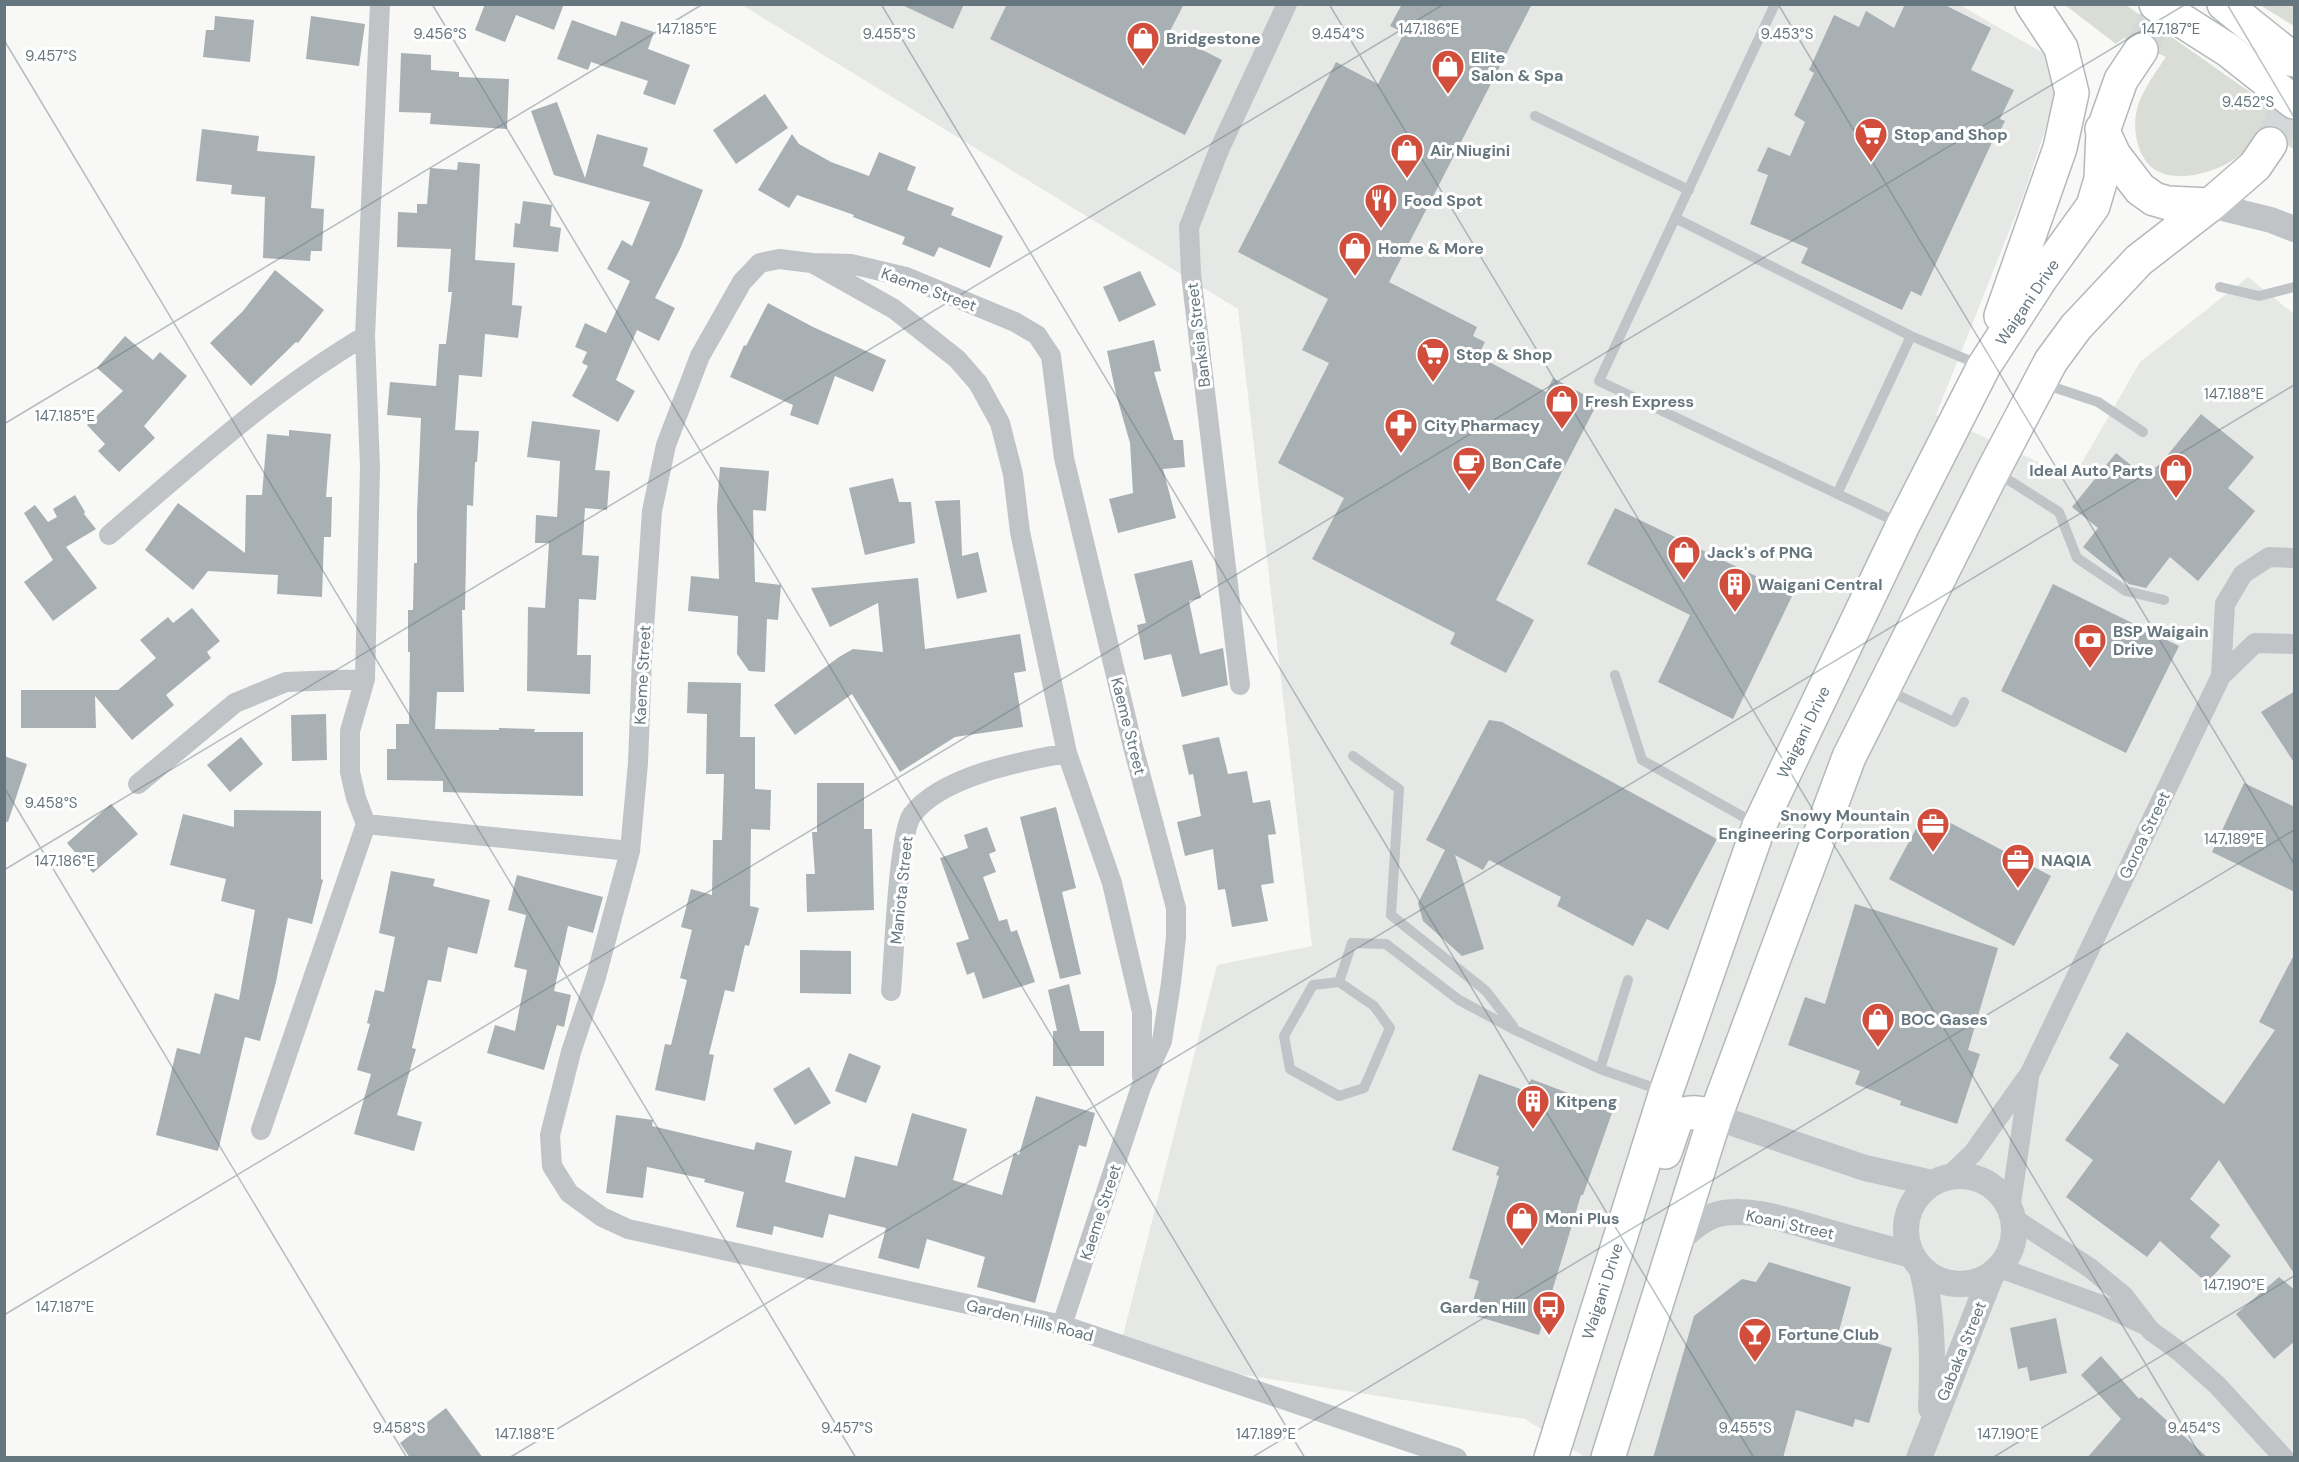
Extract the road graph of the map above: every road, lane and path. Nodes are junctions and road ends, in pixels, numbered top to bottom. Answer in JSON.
{"nodes":[{"id":1,"x":380,"y":4,"type":"edge"},
{"id":2,"x":1287,"y":4,"type":"edge"},
{"id":3,"x":1775,"y":4,"type":"edge"},
{"id":4,"x":2032,"y":4,"type":"edge"},
{"id":5,"x":2156,"y":4,"type":"edge"},
{"id":6,"x":2224,"y":4,"type":"edge"},
{"id":7,"x":2141,"y":50,"type":"tunnel mouth"},
{"id":8,"x":2295,"y":60,"type":"edge"},
{"id":9,"x":2072,"y":93,"type":"junction"},
{"id":10,"x":2295,"y":102,"type":"edge"},
{"id":11,"x":1535,"y":116,"type":"dead end"},
{"id":12,"x":2103,"y":131,"type":"junction"},
{"id":13,"x":2270,"y":144,"type":"tunnel mouth"},
{"id":14,"x":1689,"y":190,"type":"junction"},
{"id":15,"x":2210,"y":205,"type":"junction"},
{"id":16,"x":1675,"y":219,"type":"junction"},
{"id":17,"x":2295,"y":229,"type":"edge"},
{"id":18,"x":812,"y":263,"type":"junction"},
{"id":19,"x":2220,"y":286,"type":"dead end"},
{"id":20,"x":2295,"y":287,"type":"edge"},
{"id":21,"x":365,"y":336,"type":"junction"},
{"id":22,"x":1911,"y":336,"type":"junction"},
{"id":23,"x":1984,"y":366,"type":"junction"},
{"id":24,"x":2040,"y":383,"type":"junction"},
{"id":25,"x":2142,"y":432,"type":"dead end"},
{"id":26,"x":1993,"y":471,"type":"junction"},
{"id":27,"x":1837,"y":494,"type":"junction"},
{"id":28,"x":1903,"y":525,"type":"junction"},
{"id":29,"x":109,"y":535,"type":"dead end"},
{"id":30,"x":2295,"y":558,"type":"edge"},
{"id":31,"x":2164,"y":600,"type":"dead end"},
{"id":32,"x":2295,"y":644,"type":"edge"},
{"id":33,"x":1615,"y":675,"type":"dead end"},
{"id":34,"x":2221,"y":676,"type":"junction"},
{"id":35,"x":365,"y":679,"type":"junction"},
{"id":36,"x":1240,"y":685,"type":"dead end"},
{"id":37,"x":1884,"y":688,"type":"junction"},
{"id":38,"x":1964,"y":702,"type":"dead end"},
{"id":39,"x":1067,"y":753,"type":"junction"},
{"id":40,"x":1353,"y":756,"type":"dead end"},
{"id":41,"x":138,"y":784,"type":"dead end"},
{"id":42,"x":366,"y":824,"type":"junction"},
{"id":43,"x":1759,"y":826,"type":"junction"},
{"id":44,"x":630,"y":851,"type":"junction"},
{"id":45,"x":1628,"y":980,"type":"dead end"},
{"id":46,"x":1339,"y":982,"type":"junction"},
{"id":47,"x":891,"y":992,"type":"dead end"},
{"id":48,"x":1517,"y":1031,"type":"junction"},
{"id":49,"x":1600,"y":1069,"type":"junction"},
{"id":50,"x":2030,"y":1073,"type":"junction"},
{"id":51,"x":1142,"y":1087,"type":"junction"},
{"id":52,"x":1666,"y":1092,"type":"junction"},
{"id":53,"x":1715,"y":1117,"type":"junction"},
{"id":54,"x":261,"y":1130,"type":"dead end"},
{"id":55,"x":1940,"y":1180,"type":"junction"},
{"id":56,"x":2012,"y":1214,"type":"junction"},
{"id":57,"x":628,"y":1229,"type":"joint"},
{"id":58,"x":1674,"y":1244,"type":"junction"},
{"id":59,"x":1917,"y":1262,"type":"junction"},
{"id":60,"x":1996,"y":1272,"type":"junction"},
{"id":61,"x":1592,"y":1322,"type":"junction"},
{"id":62,"x":1062,"y":1324,"type":"junction"},
{"id":63,"x":2145,"y":1325,"type":"junction"},
{"id":64,"x":1931,"y":1426,"type":"junction"},
{"id":65,"x":1457,"y":1458,"type":"edge"},
{"id":66,"x":1551,"y":1458,"type":"edge"},
{"id":67,"x":1608,"y":1458,"type":"edge"},
{"id":68,"x":1919,"y":1458,"type":"edge"},
{"id":69,"x":2284,"y":1458,"type":"edge"}],
"edges":[{"from":1,"to":21,"type":"street"},
{"from":2,"to":36,"type":"street","name":"Banksia Street"},
{"from":3,"to":14,"type":"lane"},
{"from":4,"to":9,"type":"highway"},
{"from":5,"to":10,"type":"highway"},
{"from":6,"to":8,"type":"highway"},
{"from":7,"to":12,"type":"highway","name":"Waigani Drive"},
{"from":9,"to":12,"type":"highway"},
{"from":9,"to":23,"type":"highway"},
{"from":11,"to":14,"type":"lane"},
{"from":12,"to":15,"type":"highway"},
{"from":12,"to":23,"type":"highway","name":"Waigani Drive"},
{"from":13,"to":15,"type":"highway"},
{"from":14,"to":16,"type":"lane"},
{"from":15,"to":17,"type":"street"},
{"from":15,"to":24,"type":"highway"},
{"from":16,"to":22,"type":"lane"},
{"from":16,"to":27,"type":"lane"},
{"from":18,"to":39,"type":"street"},
{"from":18,"to":44,"type":"street","name":"Kaeme Street"},
{"from":18,"to":51,"type":"street","name":"Kaeme Street"},
{"from":19,"to":20,"type":"lane"},
{"from":21,"to":29,"type":"street"},
{"from":21,"to":35,"type":"street"},
{"from":22,"to":23,"type":"lane"},
{"from":22,"to":27,"type":"lane"},
{"from":23,"to":28,"type":"highway","name":"Waigani Drive"},
{"from":24,"to":25,"type":"lane"},
{"from":24,"to":26,"type":"highway"},
{"from":26,"to":31,"type":"lane"},
{"from":26,"to":37,"type":"highway"},
{"from":27,"to":28,"type":"lane"},
{"from":28,"to":43,"type":"highway","name":"Waigani Drive"},
{"from":30,"to":34,"type":"street"},
{"from":32,"to":34,"type":"street","name":"Goroa Street"},
{"from":33,"to":43,"type":"lane"},
{"from":34,"to":50,"type":"street","name":"Goroa Street"},
{"from":35,"to":41,"type":"street"},
{"from":35,"to":42,"type":"street"},
{"from":37,"to":38,"type":"lane"},
{"from":37,"to":53,"type":"highway"},
{"from":39,"to":47,"type":"street","name":"Maniota Street"},
{"from":39,"to":51,"type":"street"},
{"from":40,"to":48,"type":"lane"},
{"from":42,"to":44,"type":"street"},
{"from":42,"to":54,"type":"street"},
{"from":43,"to":52,"type":"highway","name":"Waigani Drive"},
{"from":44,"to":57,"type":"street","name":"Kaeme Street"},
{"from":45,"to":49,"type":"lane"},
{"from":46,"to":46,"type":"lane"},
{"from":46,"to":48,"type":"lane"},
{"from":48,"to":49,"type":"lane"},
{"from":49,"to":52,"type":"lane"},
{"from":50,"to":55,"type":"street","name":"Goroa Street"},
{"from":50,"to":56,"type":"street","name":"Goroa Street"},
{"from":51,"to":62,"type":"street","name":"Kaeme Street"},
{"from":52,"to":61,"type":"highway","name":"Waigani Drive"},
{"from":53,"to":55,"type":"street"},
{"from":53,"to":58,"type":"highway"},
{"from":53,"to":61,"type":"highway"},
{"from":55,"to":56,"type":"street"},
{"from":55,"to":59,"type":"street"},
{"from":56,"to":60,"type":"street"},
{"from":56,"to":63,"type":"street"},
{"from":57,"to":62,"type":"street","name":"Garden Hills Road"},
{"from":58,"to":59,"type":"street","name":"Koani Street"},
{"from":58,"to":67,"type":"highway"},
{"from":59,"to":60,"type":"street"},
{"from":59,"to":64,"type":"street","name":"Gabaka Street"},
{"from":60,"to":63,"type":"street"},
{"from":60,"to":64,"type":"street","name":"Gabaka Street"},
{"from":61,"to":66,"type":"highway","name":"Waigani Drive"},
{"from":62,"to":65,"type":"street","name":"Garden Hills Road"},
{"from":63,"to":69,"type":"street"},
{"from":64,"to":68,"type":"street","name":"Gabaka Street"}]}
